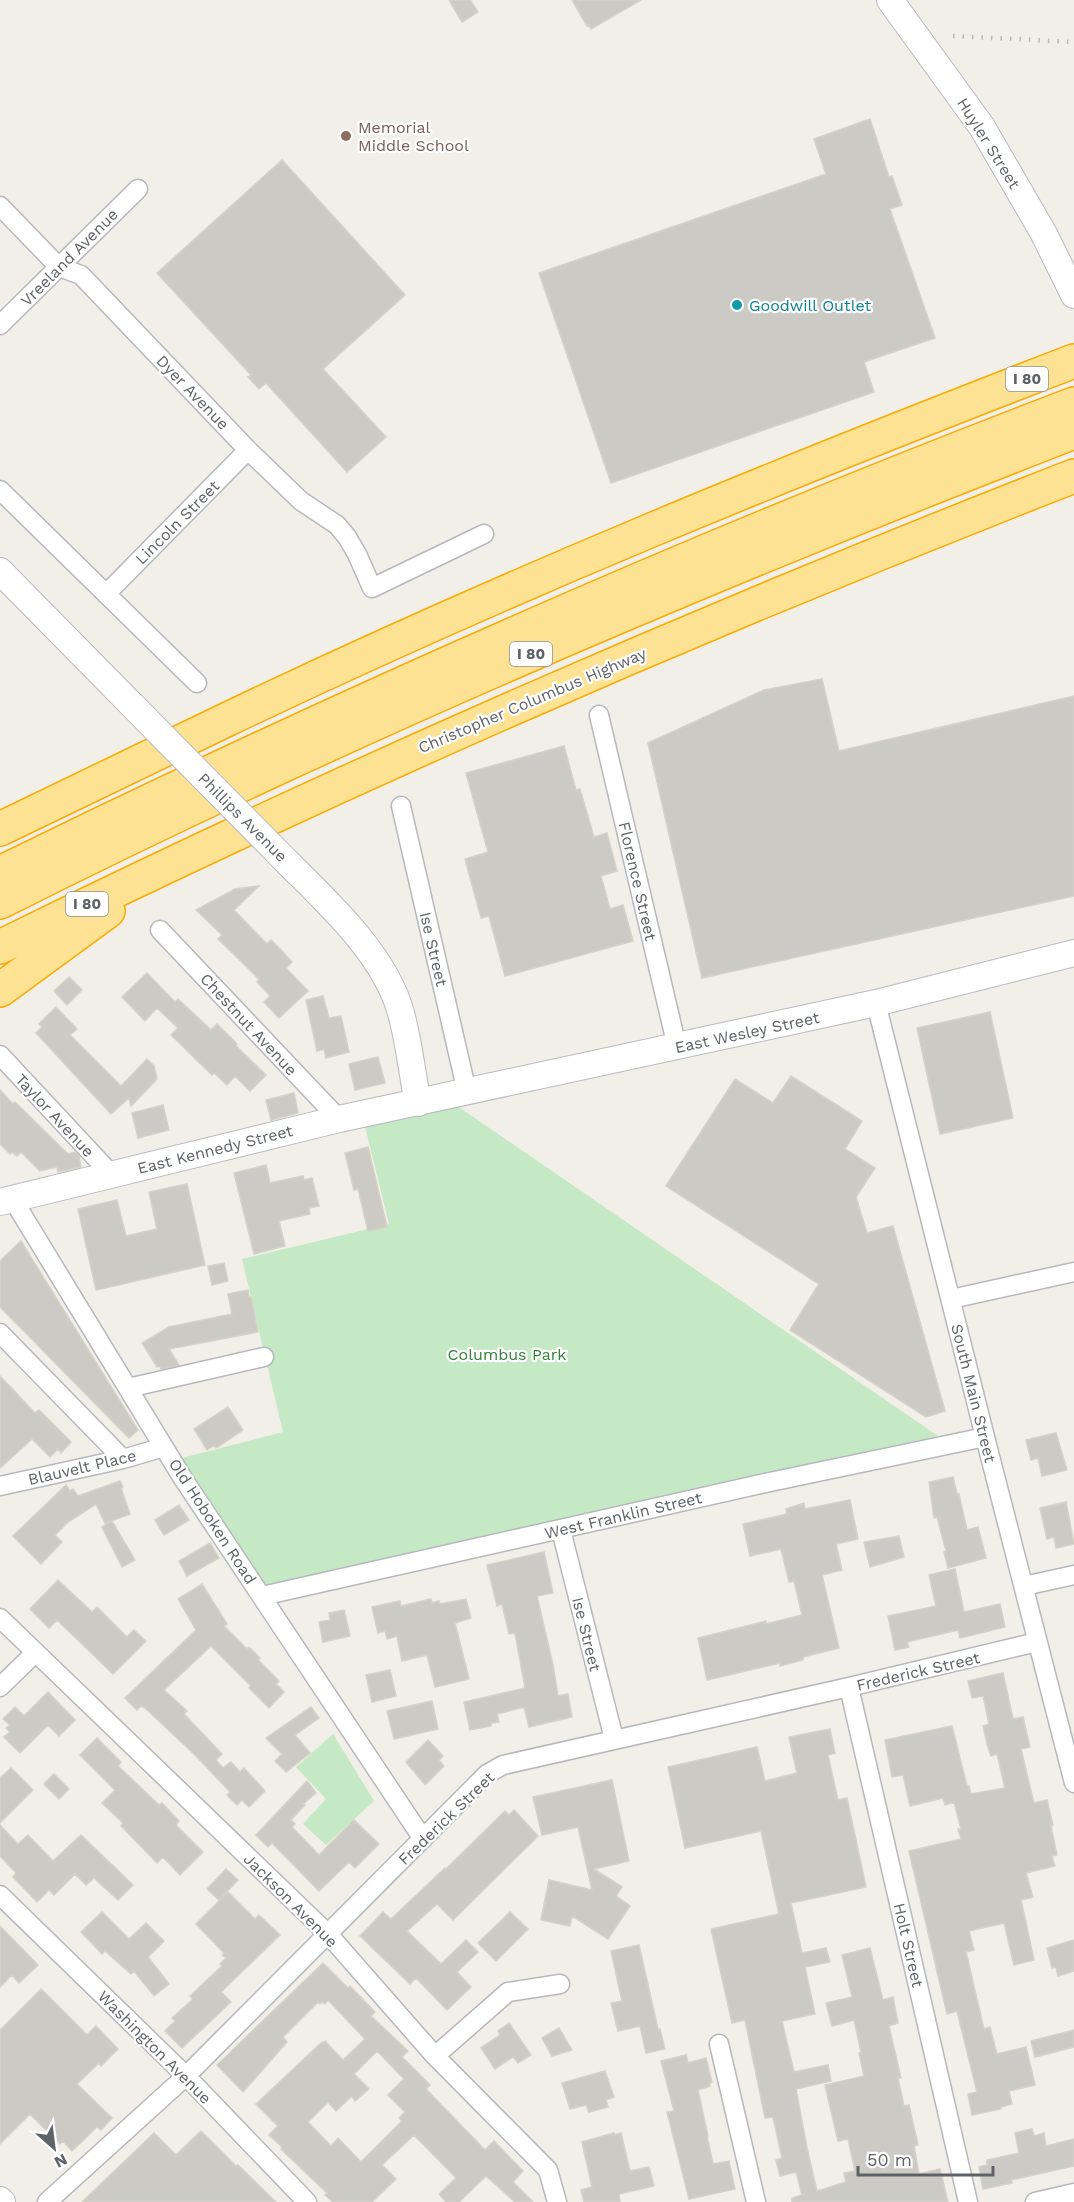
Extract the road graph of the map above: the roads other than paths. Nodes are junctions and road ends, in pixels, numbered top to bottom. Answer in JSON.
{"nodes":[{"id":1,"x":890,"y":0,"type":"edge"},
{"id":2,"x":138,"y":189,"type":"dead end"},
{"id":3,"x":0,"y":206,"type":"edge"},
{"id":4,"x":59,"y":267,"type":"junction"},
{"id":5,"x":1074,"y":295,"type":"edge"},
{"id":6,"x":0,"y":325,"type":"edge"},
{"id":7,"x":1074,"y":361,"type":"edge"},
{"id":8,"x":1074,"y":404,"type":"edge"},
{"id":9,"x":1074,"y":432,"type":"edge"},
{"id":10,"x":248,"y":450,"type":"junction"},
{"id":11,"x":1074,"y":476,"type":"edge"},
{"id":12,"x":0,"y":490,"type":"edge"},
{"id":13,"x":484,"y":534,"type":"dead end"},
{"id":14,"x":0,"y":571,"type":"edge"},
{"id":15,"x":106,"y":594,"type":"junction"},
{"id":16,"x":197,"y":683,"type":"dead end"},
{"id":17,"x":599,"y":716,"type":"dead end"},
{"id":18,"x":401,"y":806,"type":"dead end"},
{"id":19,"x":0,"y":829,"type":"edge"},
{"id":20,"x":174,"y":862,"type":"junction"},
{"id":21,"x":0,"y":873,"type":"edge"},
{"id":22,"x":0,"y":902,"type":"edge"},
{"id":23,"x":160,"y":930,"type":"dead end"},
{"id":24,"x":0,"y":947,"type":"edge"},
{"id":25,"x":1074,"y":953,"type":"edge"},
{"id":26,"x":0,"y":990,"type":"edge"},
{"id":27,"x":876,"y":1004,"type":"junction"},
{"id":28,"x":677,"y":1047,"type":"junction"},
{"id":29,"x":0,"y":1055,"type":"edge"},
{"id":30,"x":467,"y":1092,"type":"junction"},
{"id":31,"x":418,"y":1103,"type":"junction"},
{"id":32,"x":339,"y":1119,"type":"junction"},
{"id":33,"x":111,"y":1174,"type":"junction"},
{"id":34,"x":4,"y":1203,"type":"edge"},
{"id":35,"x":1074,"y":1272,"type":"edge"},
{"id":36,"x":951,"y":1299,"type":"junction"},
{"id":37,"x":0,"y":1333,"type":"edge"},
{"id":38,"x":264,"y":1357,"type":"dead end"},
{"id":39,"x":128,"y":1388,"type":"junction"},
{"id":40,"x":985,"y":1437,"type":"junction"},
{"id":41,"x":164,"y":1447,"type":"junction"},
{"id":42,"x":123,"y":1459,"type":"junction"},
{"id":43,"x":0,"y":1486,"type":"edge"},
{"id":44,"x":561,"y":1530,"type":"junction"},
{"id":45,"x":1074,"y":1575,"type":"edge"},
{"id":46,"x":1024,"y":1586,"type":"junction"},
{"id":47,"x":262,"y":1596,"type":"junction"},
{"id":48,"x":0,"y":1618,"type":"edge"},
{"id":49,"x":1037,"y":1642,"type":"junction"},
{"id":50,"x":35,"y":1653,"type":"junction"},
{"id":51,"x":0,"y":1687,"type":"edge"},
{"id":52,"x":849,"y":1687,"type":"junction"},
{"id":53,"x":614,"y":1739,"type":"junction"},
{"id":54,"x":1074,"y":1783,"type":"edge"},
{"id":55,"x":423,"y":1839,"type":"junction"},
{"id":56,"x":0,"y":1895,"type":"edge"},
{"id":57,"x":328,"y":1934,"type":"junction"},
{"id":58,"x":560,"y":1984,"type":"dead end"},
{"id":59,"x":719,"y":2044,"type":"dead end"},
{"id":60,"x":435,"y":2056,"type":"junction"},
{"id":61,"x":186,"y":2076,"type":"junction"},
{"id":62,"x":1074,"y":2193,"type":"edge"},
{"id":63,"x":47,"y":2202,"type":"edge"},
{"id":64,"x":307,"y":2202,"type":"edge"},
{"id":65,"x":556,"y":2202,"type":"edge"},
{"id":66,"x":756,"y":2202,"type":"edge"},
{"id":67,"x":968,"y":2202,"type":"edge"},
{"id":68,"x":1035,"y":2202,"type":"edge"}],
"edges":[{"from":1,"to":5,"type":"street","name":"Huyler Street"},
{"from":2,"to":4,"type":"street","name":"Vreeland Avenue"},
{"from":3,"to":4,"type":"street","name":"Dyer Avenue"},
{"from":4,"to":6,"type":"street","name":"Vreeland Avenue"},
{"from":4,"to":10,"type":"street","name":"Dyer Avenue"},
{"from":7,"to":19,"type":"highway","number":"I 80"},
{"from":8,"to":21,"type":"highway","number":"I 80"},
{"from":9,"to":22,"type":"highway","number":"I 80"},
{"from":10,"to":13,"type":"street","name":"Dyer Avenue"},
{"from":10,"to":15,"type":"street","name":"Lincoln Street"},
{"from":11,"to":20,"type":"highway","name":"Christopher Columbus Highway","number":"I 80"},
{"from":12,"to":15,"type":"street"},
{"from":14,"to":31,"type":"street","name":"Phillips Avenue","bridge":true},
{"from":15,"to":16,"type":"street"},
{"from":17,"to":28,"type":"street","name":"Florence Street"},
{"from":18,"to":30,"type":"street","name":"Ise Street"},
{"from":20,"to":24,"type":"highway","name":"Christopher Columbus Highway","number":"I 80"},
{"from":20,"to":26,"type":"highway"},
{"from":23,"to":32,"type":"street","name":"Chestnut Avenue"},
{"from":25,"to":27,"type":"street","name":"East Wesley Street"},
{"from":27,"to":28,"type":"street","name":"East Wesley Street"},
{"from":27,"to":36,"type":"street","name":"South Main Street"},
{"from":28,"to":30,"type":"street","name":"East Wesley Street"},
{"from":29,"to":33,"type":"street","name":"Taylor Avenue"},
{"from":30,"to":31,"type":"street","name":"East Wesley Street"},
{"from":31,"to":32,"type":"street","name":"East Kennedy Street"},
{"from":32,"to":33,"type":"street","name":"East Kennedy Street"},
{"from":33,"to":34,"type":"street","name":"East Kennedy Street"},
{"from":34,"to":39,"type":"street","name":"Old Hoboken Road"},
{"from":35,"to":36,"type":"street"},
{"from":36,"to":40,"type":"street","name":"South Main Street"},
{"from":37,"to":42,"type":"street"},
{"from":38,"to":39,"type":"street"},
{"from":39,"to":41,"type":"street","name":"Old Hoboken Road"},
{"from":40,"to":44,"type":"street","name":"West Franklin Street"},
{"from":40,"to":46,"type":"street","name":"South Main Street"},
{"from":41,"to":42,"type":"street","name":"Blauvelt Place"},
{"from":41,"to":47,"type":"street","name":"Old Hoboken Road"},
{"from":42,"to":43,"type":"street","name":"Blauvelt Place"},
{"from":44,"to":47,"type":"street","name":"West Franklin Street"},
{"from":44,"to":53,"type":"street","name":"Ise Street"},
{"from":45,"to":46,"type":"street"},
{"from":46,"to":49,"type":"street","name":"South Main Street"},
{"from":47,"to":55,"type":"street","name":"Old Hoboken Road"},
{"from":48,"to":50,"type":"street","name":"Jackson Avenue"},
{"from":49,"to":52,"type":"street","name":"Frederick Street"},
{"from":49,"to":54,"type":"street","name":"South Main Street"},
{"from":50,"to":51,"type":"street"},
{"from":50,"to":57,"type":"street","name":"Jackson Avenue"},
{"from":52,"to":53,"type":"street","name":"Frederick Street"},
{"from":52,"to":67,"type":"street","name":"Holt Street"},
{"from":53,"to":55,"type":"street","name":"Frederick Street"},
{"from":55,"to":57,"type":"street","name":"Frederick Street"},
{"from":56,"to":61,"type":"street","name":"Washington Avenue"},
{"from":57,"to":60,"type":"street","name":"Jackson Avenue"},
{"from":57,"to":61,"type":"street","name":"Frederick Street"},
{"from":58,"to":60,"type":"street"},
{"from":59,"to":66,"type":"street"},
{"from":60,"to":65,"type":"street","name":"Jackson Avenue"},
{"from":61,"to":63,"type":"street","name":"Frederick Street"},
{"from":61,"to":64,"type":"street","name":"Washington Avenue"},
{"from":62,"to":68,"type":"street"}]}
